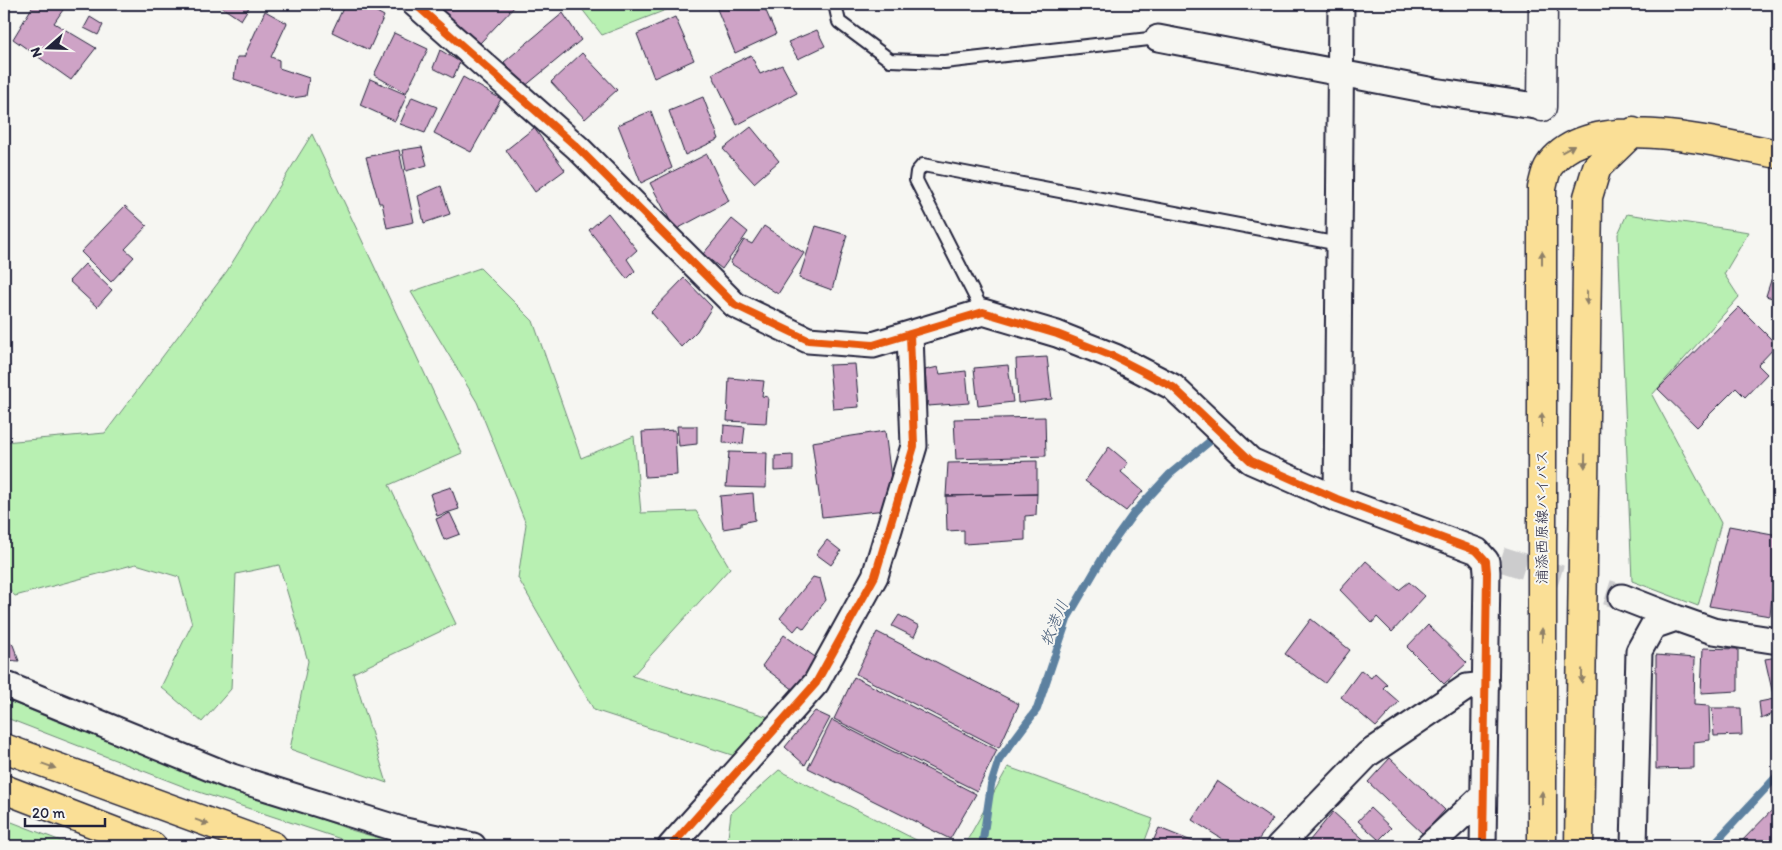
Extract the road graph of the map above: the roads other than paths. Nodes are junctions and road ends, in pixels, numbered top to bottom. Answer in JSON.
{"nodes":[{"id":1,"x":415,"y":4,"type":"edge"},
{"id":2,"x":835,"y":4,"type":"edge"},
{"id":3,"x":1341,"y":4,"type":"edge"},
{"id":4,"x":1544,"y":4,"type":"edge"},
{"id":5,"x":1158,"y":38,"type":"joint"},
{"id":6,"x":1341,"y":73,"type":"junction"},
{"id":7,"x":1542,"y":107,"type":"joint"},
{"id":8,"x":1634,"y":132,"type":"junction"},
{"id":9,"x":1778,"y":154,"type":"edge"},
{"id":10,"x":1339,"y":244,"type":"junction"},
{"id":11,"x":983,"y":312,"type":"junction"},
{"id":12,"x":910,"y":334,"type":"junction"},
{"id":13,"x":1337,"y":499,"type":"junction"},
{"id":14,"x":1622,"y":597,"type":"tunnel mouth"},
{"id":15,"x":1676,"y":618,"type":"junction"},
{"id":16,"x":1778,"y":641,"type":"edge"},
{"id":17,"x":4,"y":684,"type":"edge"},
{"id":18,"x":1486,"y":685,"type":"junction"},
{"id":19,"x":4,"y":748,"type":"edge"},
{"id":20,"x":4,"y":789,"type":"edge"},
{"id":21,"x":1484,"y":795,"type":"junction"},
{"id":22,"x":152,"y":846,"type":"edge"},
{"id":23,"x":273,"y":846,"type":"edge"},
{"id":24,"x":473,"y":846,"type":"edge"},
{"id":25,"x":672,"y":846,"type":"edge"},
{"id":26,"x":1279,"y":846,"type":"edge"},
{"id":27,"x":1429,"y":846,"type":"edge"},
{"id":28,"x":1483,"y":846,"type":"edge"},
{"id":29,"x":1542,"y":846,"type":"edge"},
{"id":30,"x":1580,"y":846,"type":"edge"},
{"id":31,"x":1634,"y":846,"type":"edge"}],
"edges":[{"from":1,"to":12,"type":"street"},
{"from":2,"to":5,"type":"lane"},
{"from":3,"to":6,"type":"street"},
{"from":4,"to":7,"type":"street"},
{"from":5,"to":6,"type":"street"},
{"from":6,"to":7,"type":"street"},
{"from":6,"to":10,"type":"street"},
{"from":8,"to":9,"type":"main road","name":"浦添西原線バイパス"},
{"from":29,"to":8,"type":"main road","name":"浦添西原線バイパス","one_way":true},
{"from":8,"to":30,"type":"main road","one_way":true},
{"from":10,"to":11,"type":"lane"},
{"from":10,"to":13,"type":"street"},
{"from":11,"to":12,"type":"street"},
{"from":11,"to":13,"type":"street"},
{"from":12,"to":25,"type":"street"},
{"from":13,"to":18,"type":"street"},
{"from":14,"to":15,"type":"street"},
{"from":15,"to":16,"type":"street"},
{"from":15,"to":31,"type":"street"},
{"from":17,"to":24,"type":"street"},
{"from":18,"to":21,"type":"street"},
{"from":18,"to":26,"type":"street"},
{"from":19,"to":23,"type":"main road","one_way":true},
{"from":20,"to":22,"type":"main road"},
{"from":21,"to":27,"type":"street"},
{"from":21,"to":28,"type":"street"}]}
